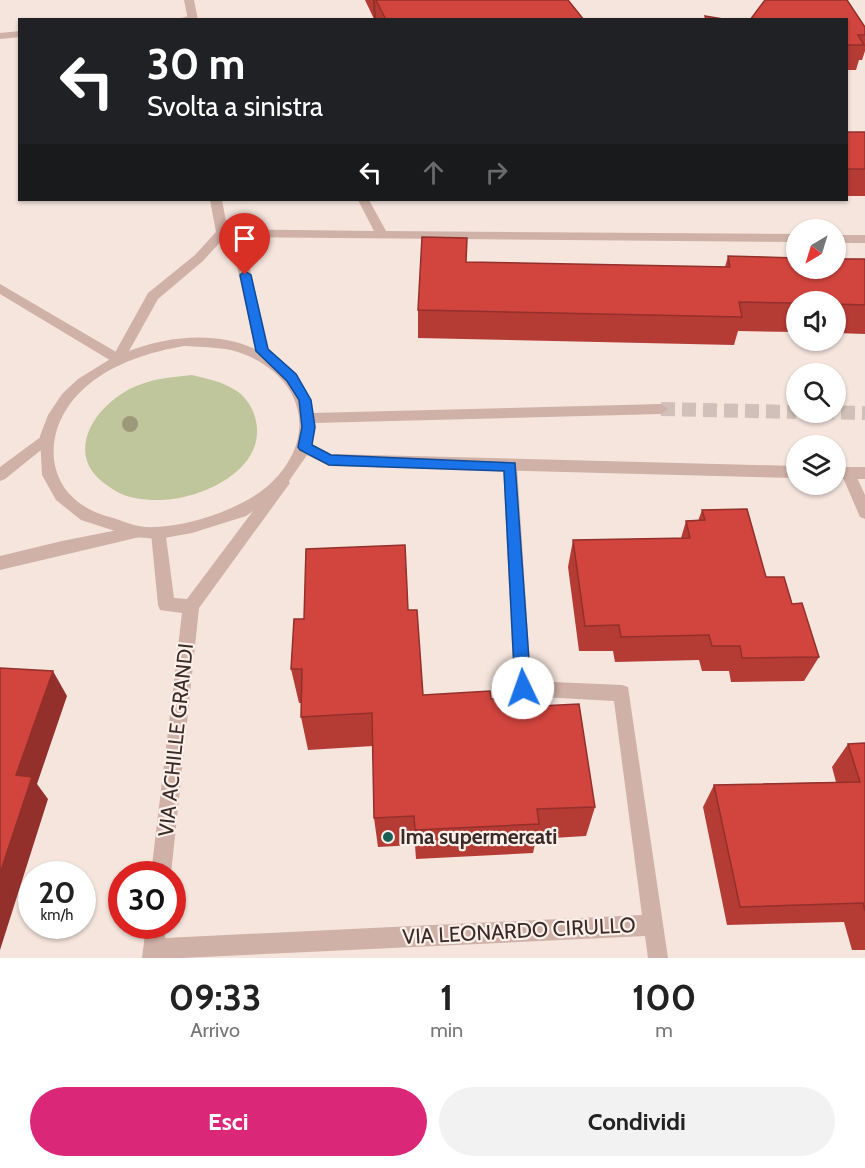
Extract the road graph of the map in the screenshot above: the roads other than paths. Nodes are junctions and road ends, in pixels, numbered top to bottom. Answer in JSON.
{"nodes":[{"id":1,"x":189,"y":0,"type":"edge"},
{"id":2,"x":193,"y":18,"type":"edge"},
{"id":3,"x":18,"y":34,"type":"edge"},
{"id":4,"x":0,"y":36,"type":"edge"},
{"id":5,"x":216,"y":201,"type":"edge"},
{"id":6,"x":365,"y":201,"type":"edge"},
{"id":7,"x":222,"y":233,"type":"junction"},
{"id":8,"x":382,"y":234,"type":"junction"},
{"id":9,"x":786,"y":238,"type":"edge"},
{"id":10,"x":846,"y":238,"type":"edge"},
{"id":11,"x":865,"y":239,"type":"edge"},
{"id":12,"x":0,"y":288,"type":"edge"},
{"id":13,"x":118,"y":359,"type":"junction"},
{"id":14,"x":292,"y":377,"type":"junction"},
{"id":15,"x":661,"y":409,"type":"tunnel mouth"},
{"id":16,"x":308,"y":418,"type":"junction"},
{"id":17,"x":46,"y":438,"type":"junction"},
{"id":18,"x":305,"y":447,"type":"junction"},
{"id":19,"x":510,"y":466,"type":"junction"},
{"id":20,"x":786,"y":472,"type":"edge"},
{"id":21,"x":846,"y":473,"type":"edge"},
{"id":22,"x":865,"y":473,"type":"edge"},
{"id":23,"x":0,"y":476,"type":"edge"},
{"id":24,"x":846,"y":480,"type":"edge"},
{"id":25,"x":282,"y":483,"type":"junction"},
{"id":26,"x":865,"y":513,"type":"edge"},
{"id":27,"x":138,"y":532,"type":"junction"},
{"id":28,"x":159,"y":533,"type":"junction"},
{"id":29,"x":0,"y":563,"type":"edge"},
{"id":30,"x":191,"y":606,"type":"junction"},
{"id":31,"x":162,"y":861,"type":"edge"},
{"id":32,"x":653,"y":925,"type":"junction"},
{"id":33,"x":153,"y":953,"type":"edge"},
{"id":34,"x":658,"y":958,"type":"edge"}],
"edges":[{"from":1,"to":2,"type":"street"},
{"from":3,"to":4,"type":"street"},
{"from":5,"to":7,"type":"street"},
{"from":6,"to":8,"type":"street"},
{"from":7,"to":8,"type":"street"},
{"from":7,"to":13,"type":"street"},
{"from":7,"to":14,"type":"street"},
{"from":8,"to":9,"type":"street"},
{"from":10,"to":11,"type":"street"},
{"from":12,"to":13,"type":"street"},
{"from":13,"to":14,"type":"street"},
{"from":13,"to":17,"type":"street"},
{"from":14,"to":16,"type":"street"},
{"from":15,"to":16,"type":"street"},
{"from":16,"to":18,"type":"street"},
{"from":17,"to":23,"type":"street"},
{"from":17,"to":27,"type":"street"},
{"from":18,"to":19,"type":"street"},
{"from":18,"to":25,"type":"street"},
{"from":19,"to":20,"type":"street"},
{"from":19,"to":32,"type":"street","name":"VIA LEONARDO CIRULLO"},
{"from":21,"to":22,"type":"street"},
{"from":24,"to":26,"type":"street"},
{"from":25,"to":28,"type":"street"},
{"from":25,"to":30,"type":"street"},
{"from":27,"to":28,"type":"street"},
{"from":27,"to":29,"type":"street"},
{"from":28,"to":30,"type":"street"},
{"from":30,"to":31,"type":"street","name":"VIA ACHILLE GRANDI"},
{"from":32,"to":33,"type":"street","name":"VIA LEONARDO CIRULLO"},
{"from":32,"to":34,"type":"street"}]}
